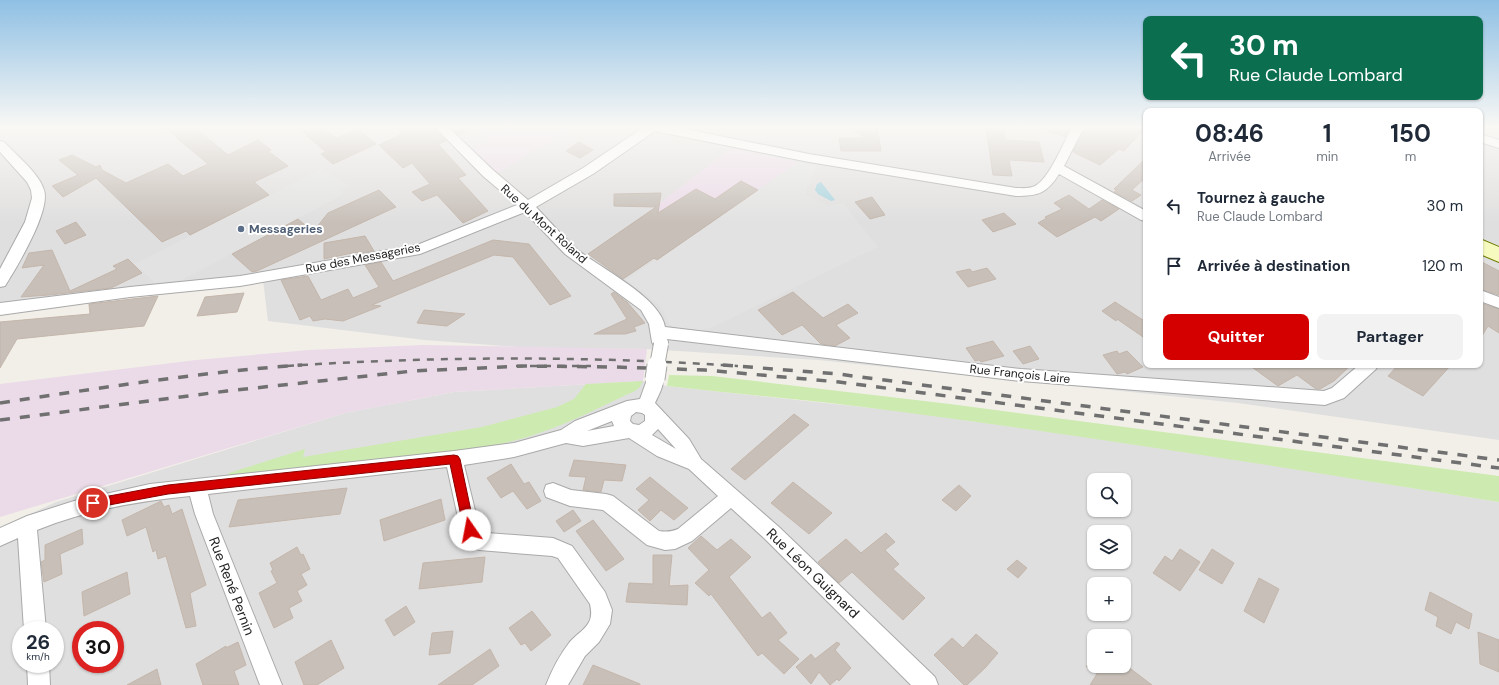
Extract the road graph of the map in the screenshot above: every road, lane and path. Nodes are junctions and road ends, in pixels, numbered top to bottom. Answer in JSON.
{"nodes":[{"id":1,"x":12,"y":159,"type":"edge"},
{"id":2,"x":474,"y":159,"type":"edge"},
{"id":3,"x":606,"y":159,"type":"edge"},
{"id":4,"x":814,"y":159,"type":"edge"},
{"id":5,"x":1061,"y":159,"type":"edge"},
{"id":6,"x":1057,"y":167,"type":"junction"},
{"id":7,"x":527,"y":206,"type":"junction"},
{"id":8,"x":1143,"y":215,"type":"edge"},
{"id":9,"x":1483,"y":247,"type":"edge"},
{"id":10,"x":1499,"y":255,"type":"edge"},
{"id":11,"x":0,"y":282,"type":"edge"},
{"id":12,"x":1483,"y":296,"type":"edge"},
{"id":13,"x":1499,"y":303,"type":"edge"},
{"id":14,"x":0,"y":309,"type":"edge"},
{"id":15,"x":660,"y":338,"type":"junction"},
{"id":16,"x":1367,"y":368,"type":"edge"},
{"id":17,"x":628,"y":408,"type":"junction"},
{"id":18,"x":650,"y":411,"type":"junction"},
{"id":19,"x":632,"y":432,"type":"junction"},
{"id":20,"x":566,"y":436,"type":"junction"},
{"id":21,"x":454,"y":459,"type":"junction"},
{"id":22,"x":695,"y":464,"type":"junction"},
{"id":23,"x":201,"y":486,"type":"junction"},
{"id":24,"x":553,"y":492,"type":"dead end"},
{"id":25,"x":731,"y":496,"type":"junction"},
{"id":26,"x":27,"y":525,"type":"junction"},
{"id":27,"x":0,"y":537,"type":"edge"},
{"id":28,"x":34,"y":621,"type":"edge"},
{"id":29,"x":38,"y":673,"type":"edge"},
{"id":30,"x":39,"y":685,"type":"edge"},
{"id":31,"x":271,"y":685,"type":"edge"},
{"id":32,"x":557,"y":685,"type":"edge"},
{"id":33,"x":927,"y":685,"type":"edge"}],
"edges":[{"from":1,"to":11,"type":"street"},
{"from":2,"to":7,"type":"street","name":"Rue du Mont Roland"},
{"from":3,"to":7,"type":"street","name":"Rue des Messageries"},
{"from":4,"to":6,"type":"street"},
{"from":5,"to":6,"type":"street"},
{"from":6,"to":8,"type":"street"},
{"from":7,"to":14,"type":"street","name":"Rue des Messageries"},
{"from":7,"to":15,"type":"street","name":"Rue du Mont Roland"},
{"from":9,"to":10,"type":"main road"},
{"from":12,"to":13,"type":"street"},
{"from":15,"to":16,"type":"street","name":"Rue François Laire"},
{"from":15,"to":18,"type":"street","bridge":true},
{"from":17,"to":18,"type":"street"},
{"from":17,"to":19,"type":"street"},
{"from":17,"to":20,"type":"street"},
{"from":18,"to":19,"type":"street"},
{"from":18,"to":22,"type":"street","name":"Rue Léon Guignard"},
{"from":19,"to":20,"type":"street"},
{"from":19,"to":22,"type":"street","name":"Rue Léon Guignard"},
{"from":20,"to":21,"type":"street"},
{"from":21,"to":23,"type":"street"},
{"from":21,"to":32,"type":"street"},
{"from":22,"to":25,"type":"street","name":"Rue Léon Guignard"},
{"from":23,"to":26,"type":"street"},
{"from":23,"to":31,"type":"street","name":"Rue René Pernin"},
{"from":24,"to":25,"type":"street"},
{"from":25,"to":33,"type":"street","name":"Rue Léon Guignard"},
{"from":26,"to":27,"type":"street"},
{"from":26,"to":28,"type":"street"},
{"from":29,"to":30,"type":"street"}]}
